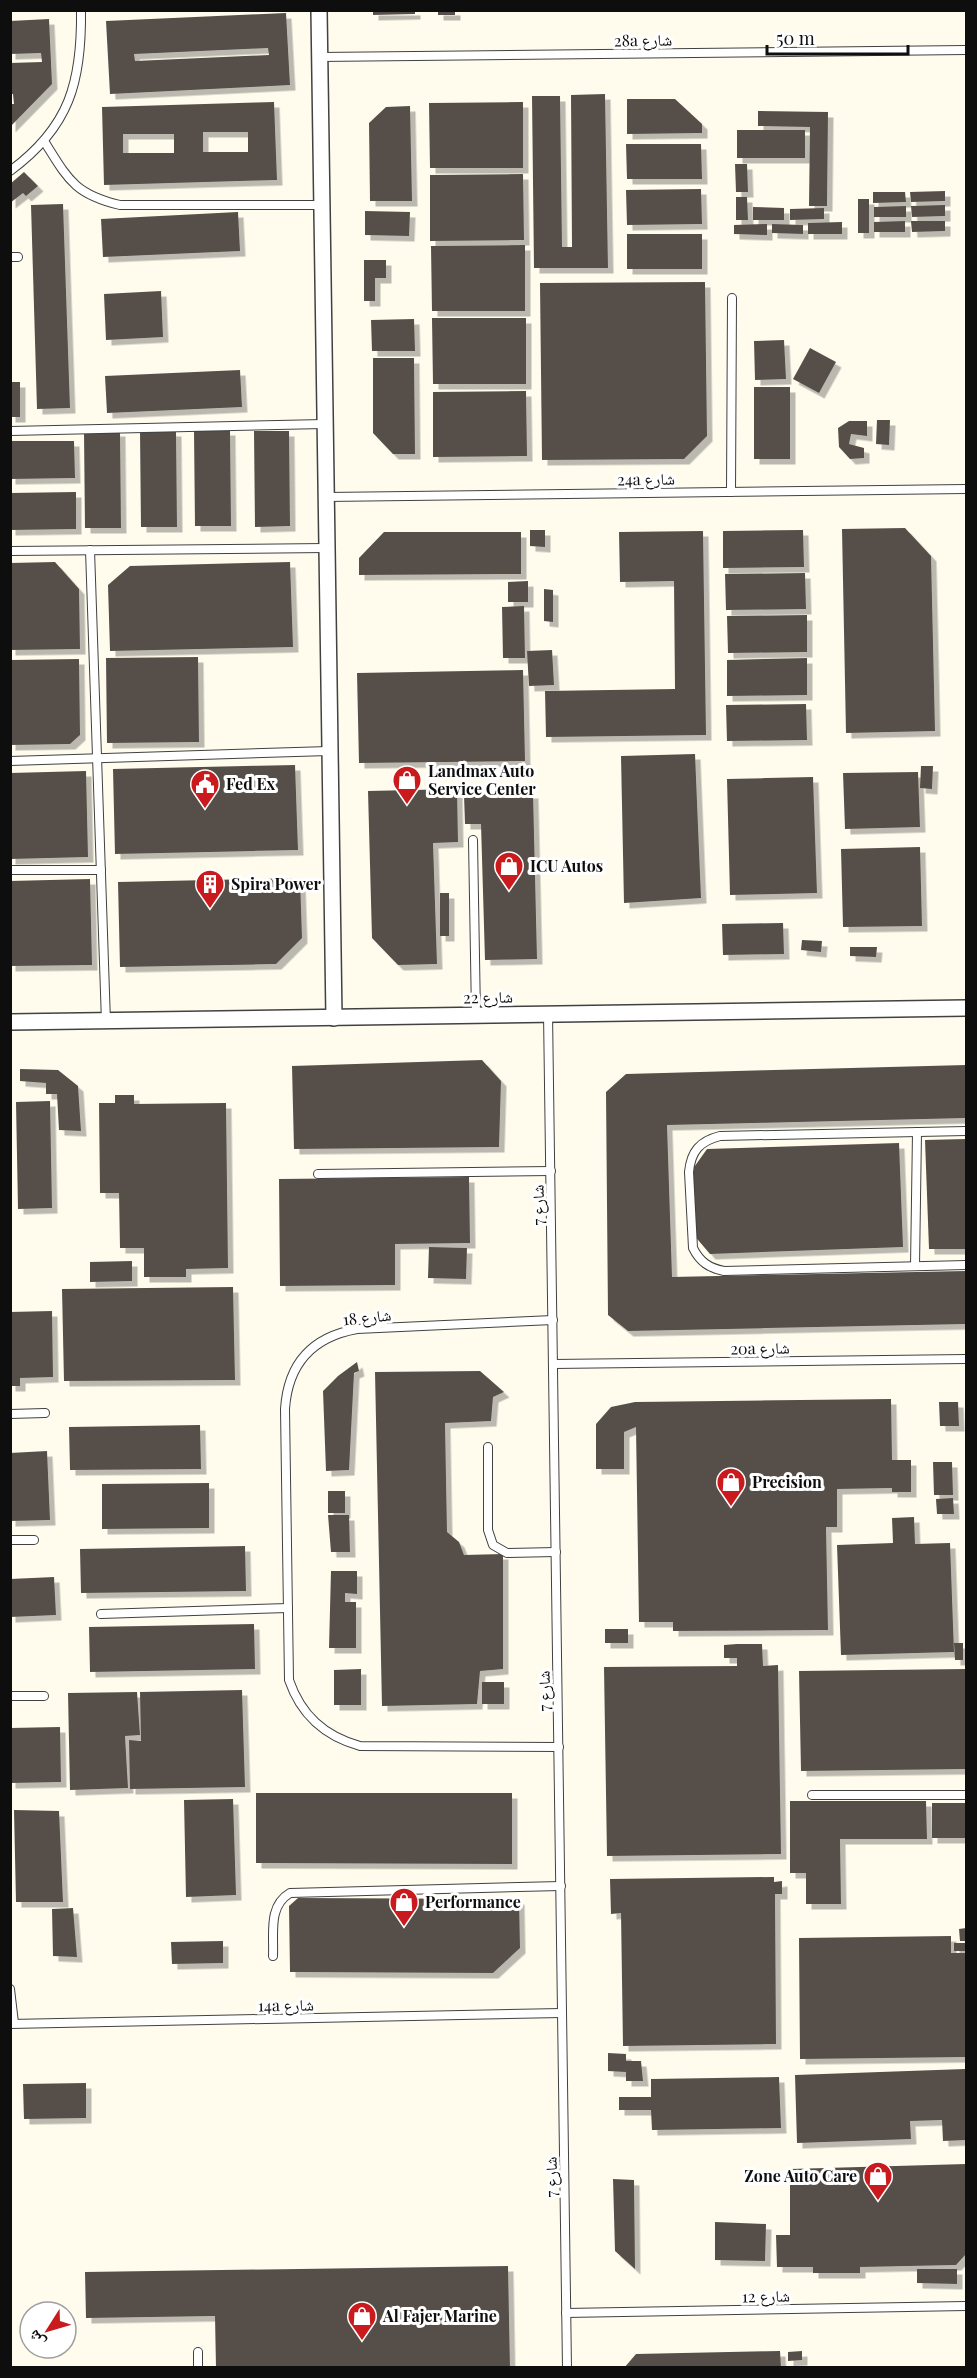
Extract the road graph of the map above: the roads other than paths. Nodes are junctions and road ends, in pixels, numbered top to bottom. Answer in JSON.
{"nodes":[{"id":1,"x":81,"y":10,"type":"edge"},
{"id":2,"x":319,"y":10,"type":"edge"},
{"id":3,"x":966,"y":50,"type":"edge"},
{"id":4,"x":319,"y":57,"type":"junction"},
{"id":5,"x":44,"y":141,"type":"junction"},
{"id":6,"x":10,"y":171,"type":"edge"},
{"id":7,"x":321,"y":205,"type":"junction"},
{"id":8,"x":732,"y":298,"type":"dead end"},
{"id":9,"x":324,"y":424,"type":"junction"},
{"id":10,"x":10,"y":431,"type":"edge"},
{"id":11,"x":966,"y":489,"type":"edge"},
{"id":12,"x":731,"y":492,"type":"junction"},
{"id":13,"x":325,"y":497,"type":"junction"},
{"id":14,"x":326,"y":548,"type":"junction"},
{"id":15,"x":90,"y":550,"type":"junction"},
{"id":16,"x":10,"y":551,"type":"edge"},
{"id":17,"x":329,"y":751,"type":"junction"},
{"id":18,"x":97,"y":759,"type":"junction"},
{"id":19,"x":10,"y":761,"type":"edge"},
{"id":20,"x":473,"y":840,"type":"dead end"},
{"id":21,"x":10,"y":870,"type":"edge"},
{"id":22,"x":101,"y":870,"type":"junction"},
{"id":23,"x":966,"y":1008,"type":"edge"},
{"id":24,"x":548,"y":1013,"type":"junction"},
{"id":25,"x":476,"y":1015,"type":"junction"},
{"id":26,"x":334,"y":1018,"type":"junction"},
{"id":27,"x":10,"y":1022,"type":"edge"},
{"id":28,"x":106,"y":1022,"type":"junction"},
{"id":29,"x":966,"y":1131,"type":"edge"},
{"id":30,"x":917,"y":1132,"type":"junction"},
{"id":31,"x":551,"y":1171,"type":"junction"},
{"id":32,"x":318,"y":1174,"type":"dead end"},
{"id":33,"x":966,"y":1265,"type":"edge"},
{"id":34,"x":915,"y":1266,"type":"junction"},
{"id":35,"x":553,"y":1320,"type":"junction"},
{"id":36,"x":966,"y":1359,"type":"edge"},
{"id":37,"x":553,"y":1364,"type":"junction"},
{"id":38,"x":45,"y":1413,"type":"dead end"},
{"id":39,"x":10,"y":1414,"type":"edge"},
{"id":40,"x":488,"y":1447,"type":"dead end"},
{"id":41,"x":10,"y":1540,"type":"edge"},
{"id":42,"x":34,"y":1540,"type":"dead end"},
{"id":43,"x":556,"y":1552,"type":"junction"},
{"id":44,"x":288,"y":1608,"type":"junction"},
{"id":45,"x":100,"y":1614,"type":"dead end"},
{"id":46,"x":10,"y":1696,"type":"edge"},
{"id":47,"x":44,"y":1696,"type":"dead end"},
{"id":48,"x":559,"y":1747,"type":"junction"},
{"id":49,"x":812,"y":1795,"type":"dead end"},
{"id":50,"x":966,"y":1795,"type":"edge"},
{"id":51,"x":561,"y":1886,"type":"junction"},
{"id":52,"x":273,"y":1956,"type":"dead end"},
{"id":53,"x":10,"y":1989,"type":"edge"},
{"id":54,"x":562,"y":2013,"type":"junction"},
{"id":55,"x":12,"y":2024,"type":"edge"},
{"id":56,"x":966,"y":2306,"type":"edge"},
{"id":57,"x":567,"y":2313,"type":"junction"},
{"id":58,"x":198,"y":2352,"type":"dead end"},
{"id":59,"x":198,"y":2367,"type":"edge"},
{"id":60,"x":567,"y":2367,"type":"edge"}],
"edges":[{"from":1,"to":5,"type":"lane"},
{"from":2,"to":4,"type":"street"},
{"from":3,"to":4,"type":"lane","name":"28a شارع"},
{"from":4,"to":7,"type":"street"},
{"from":5,"to":6,"type":"lane"},
{"from":5,"to":7,"type":"lane"},
{"from":7,"to":9,"type":"street"},
{"from":8,"to":12,"type":"lane"},
{"from":9,"to":10,"type":"lane"},
{"from":9,"to":13,"type":"street"},
{"from":11,"to":12,"type":"lane","name":"24a شارع"},
{"from":12,"to":13,"type":"lane","name":"24a شارع"},
{"from":13,"to":14,"type":"street"},
{"from":14,"to":15,"type":"lane"},
{"from":14,"to":17,"type":"street"},
{"from":15,"to":16,"type":"lane"},
{"from":15,"to":18,"type":"lane"},
{"from":17,"to":18,"type":"lane"},
{"from":17,"to":26,"type":"street"},
{"from":18,"to":19,"type":"lane"},
{"from":18,"to":22,"type":"lane"},
{"from":20,"to":25,"type":"lane"},
{"from":21,"to":22,"type":"lane"},
{"from":22,"to":28,"type":"lane"},
{"from":23,"to":24,"type":"street","name":"شارع 22"},
{"from":24,"to":25,"type":"street","name":"شارع 22"},
{"from":24,"to":31,"type":"lane","name":"شارع 7"},
{"from":25,"to":26,"type":"street","name":"شارع 22"},
{"from":26,"to":28,"type":"street","name":"شارع 22"},
{"from":27,"to":28,"type":"street","name":"شارع 22"},
{"from":29,"to":30,"type":"lane"},
{"from":30,"to":34,"type":"lane"},
{"from":30,"to":34,"type":"lane"},
{"from":31,"to":32,"type":"lane"},
{"from":31,"to":35,"type":"lane","name":"شارع 7"},
{"from":33,"to":34,"type":"lane"},
{"from":35,"to":37,"type":"lane","name":"شارع 7"},
{"from":35,"to":44,"type":"lane","name":"شارع 18"},
{"from":36,"to":37,"type":"lane","name":"20a شارع"},
{"from":37,"to":43,"type":"lane","name":"شارع 7"},
{"from":38,"to":39,"type":"lane"},
{"from":40,"to":43,"type":"lane"},
{"from":41,"to":42,"type":"lane"},
{"from":43,"to":48,"type":"lane","name":"شارع 7"},
{"from":44,"to":45,"type":"lane"},
{"from":44,"to":48,"type":"lane","name":"شارع 18"},
{"from":46,"to":47,"type":"lane"},
{"from":48,"to":51,"type":"lane","name":"شارع 7"},
{"from":49,"to":50,"type":"lane"},
{"from":51,"to":52,"type":"lane"},
{"from":51,"to":54,"type":"lane","name":"شارع 7"},
{"from":53,"to":55,"type":"lane"},
{"from":54,"to":55,"type":"lane","name":"14a شارع"},
{"from":54,"to":57,"type":"lane","name":"شارع 7"},
{"from":56,"to":57,"type":"lane","name":"شارع 12"},
{"from":57,"to":60,"type":"lane","name":"شارع 7"},
{"from":58,"to":59,"type":"lane"}]}
